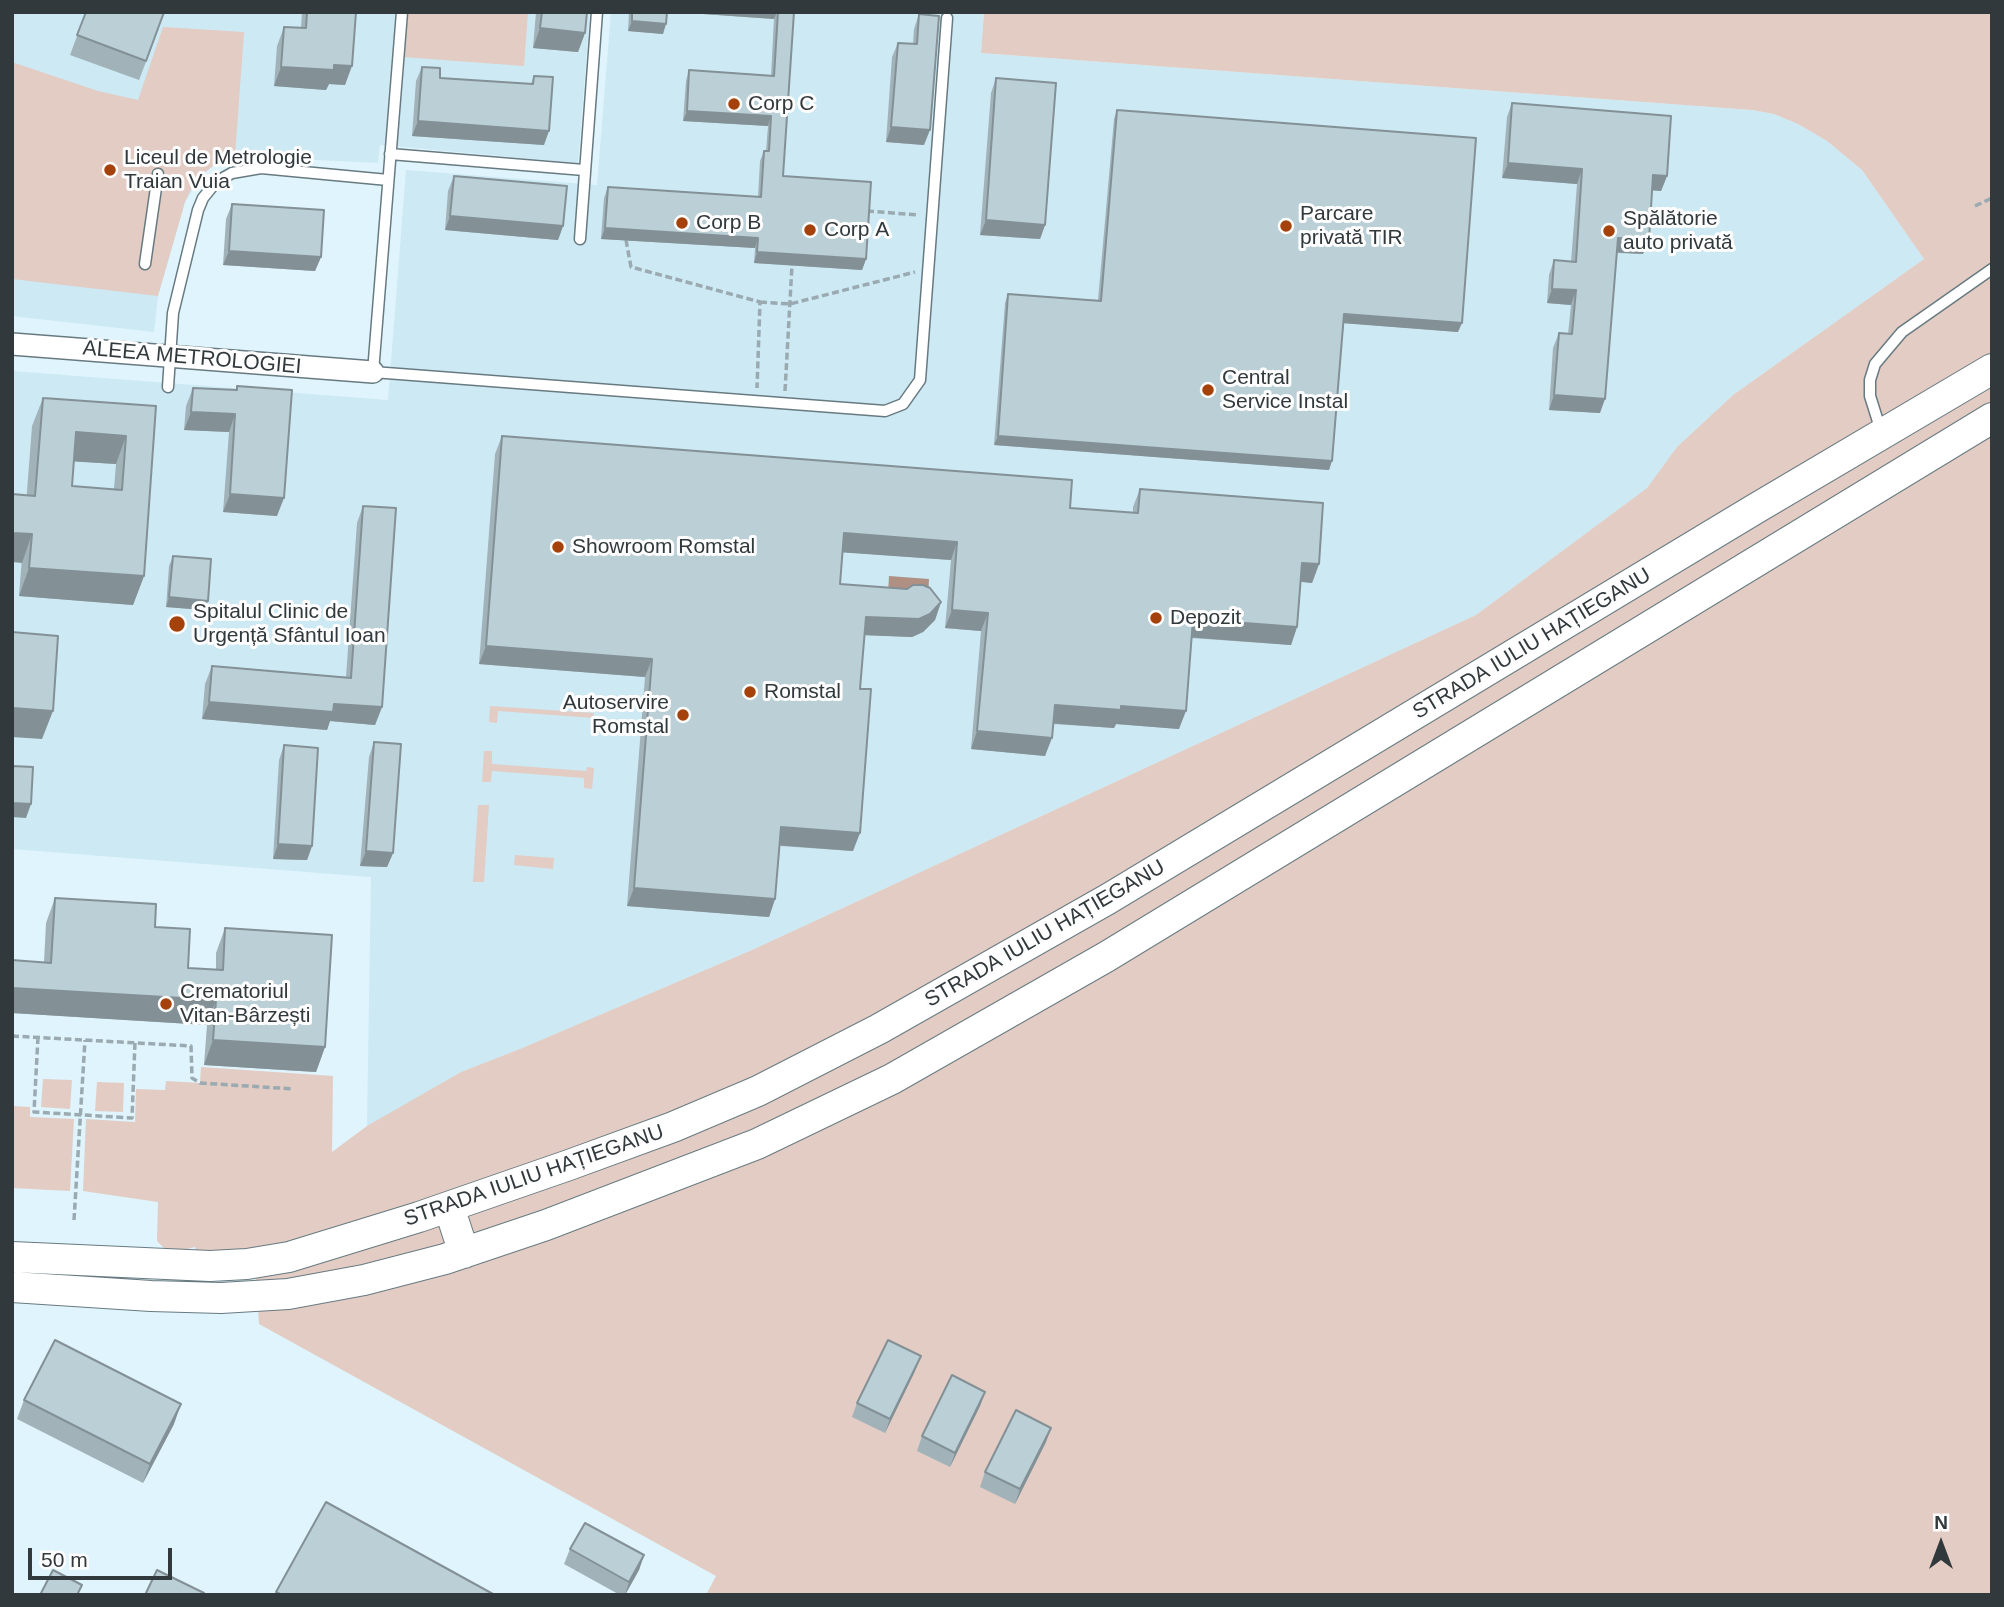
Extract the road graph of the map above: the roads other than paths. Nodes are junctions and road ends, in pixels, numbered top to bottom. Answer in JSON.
{"nodes":[{"id":1,"x":402,"y":12,"type":"edge"},
{"id":2,"x":597,"y":12,"type":"edge"},
{"id":3,"x":947,"y":19,"type":"dead end"},
{"id":4,"x":390,"y":154,"type":"junction"},
{"id":5,"x":584,"y":170,"type":"junction"},
{"id":6,"x":158,"y":174,"type":"dead end"},
{"id":7,"x":388,"y":180,"type":"junction"},
{"id":8,"x":580,"y":239,"type":"dead end"},
{"id":9,"x":145,"y":264,"type":"dead end"},
{"id":10,"x":1992,"y":269,"type":"edge"},
{"id":11,"x":12,"y":344,"type":"edge"},
{"id":12,"x":170,"y":356,"type":"junction"},
{"id":13,"x":1992,"y":369,"type":"edge"},
{"id":14,"x":373,"y":372,"type":"junction"},
{"id":15,"x":168,"y":387,"type":"dead end"},
{"id":16,"x":1992,"y":418,"type":"edge"},
{"id":17,"x":1882,"y":434,"type":"junction"},
{"id":18,"x":1416,"y":714,"type":"junction"},
{"id":19,"x":1440,"y":753,"type":"junction"},
{"id":20,"x":449,"y":1207,"type":"junction"},
{"id":21,"x":464,"y":1254,"type":"junction"},
{"id":22,"x":12,"y":1257,"type":"edge"},
{"id":23,"x":12,"y":1287,"type":"edge"}],
"edges":[{"from":1,"to":4,"type":"lane"},
{"from":2,"to":5,"type":"lane"},
{"from":3,"to":14,"type":"lane"},
{"from":4,"to":5,"type":"lane"},
{"from":4,"to":7,"type":"lane"},
{"from":5,"to":8,"type":"lane"},
{"from":6,"to":9,"type":"lane"},
{"from":7,"to":12,"type":"lane"},
{"from":7,"to":14,"type":"lane"},
{"from":10,"to":17,"type":"lane"},
{"from":11,"to":12,"type":"street","name":"ALEEA METROLOGIEI"},
{"from":12,"to":14,"type":"street","name":"ALEEA METROLOGIEI"},
{"from":12,"to":15,"type":"lane"},
{"from":13,"to":17,"type":"main road","name":"STRADA IULIU HAȚIEGANU"},
{"from":16,"to":19,"type":"main road"},
{"from":17,"to":18,"type":"main road","name":"STRADA IULIU HAȚIEGANU"},
{"from":18,"to":19,"type":"main road"},
{"from":18,"to":20,"type":"main road","name":"STRADA IULIU HAȚIEGANU"},
{"from":19,"to":21,"type":"main road"},
{"from":20,"to":21,"type":"main road"},
{"from":20,"to":22,"type":"main road","name":"STRADA IULIU HAȚIEGANU"},
{"from":21,"to":23,"type":"main road"}]}
